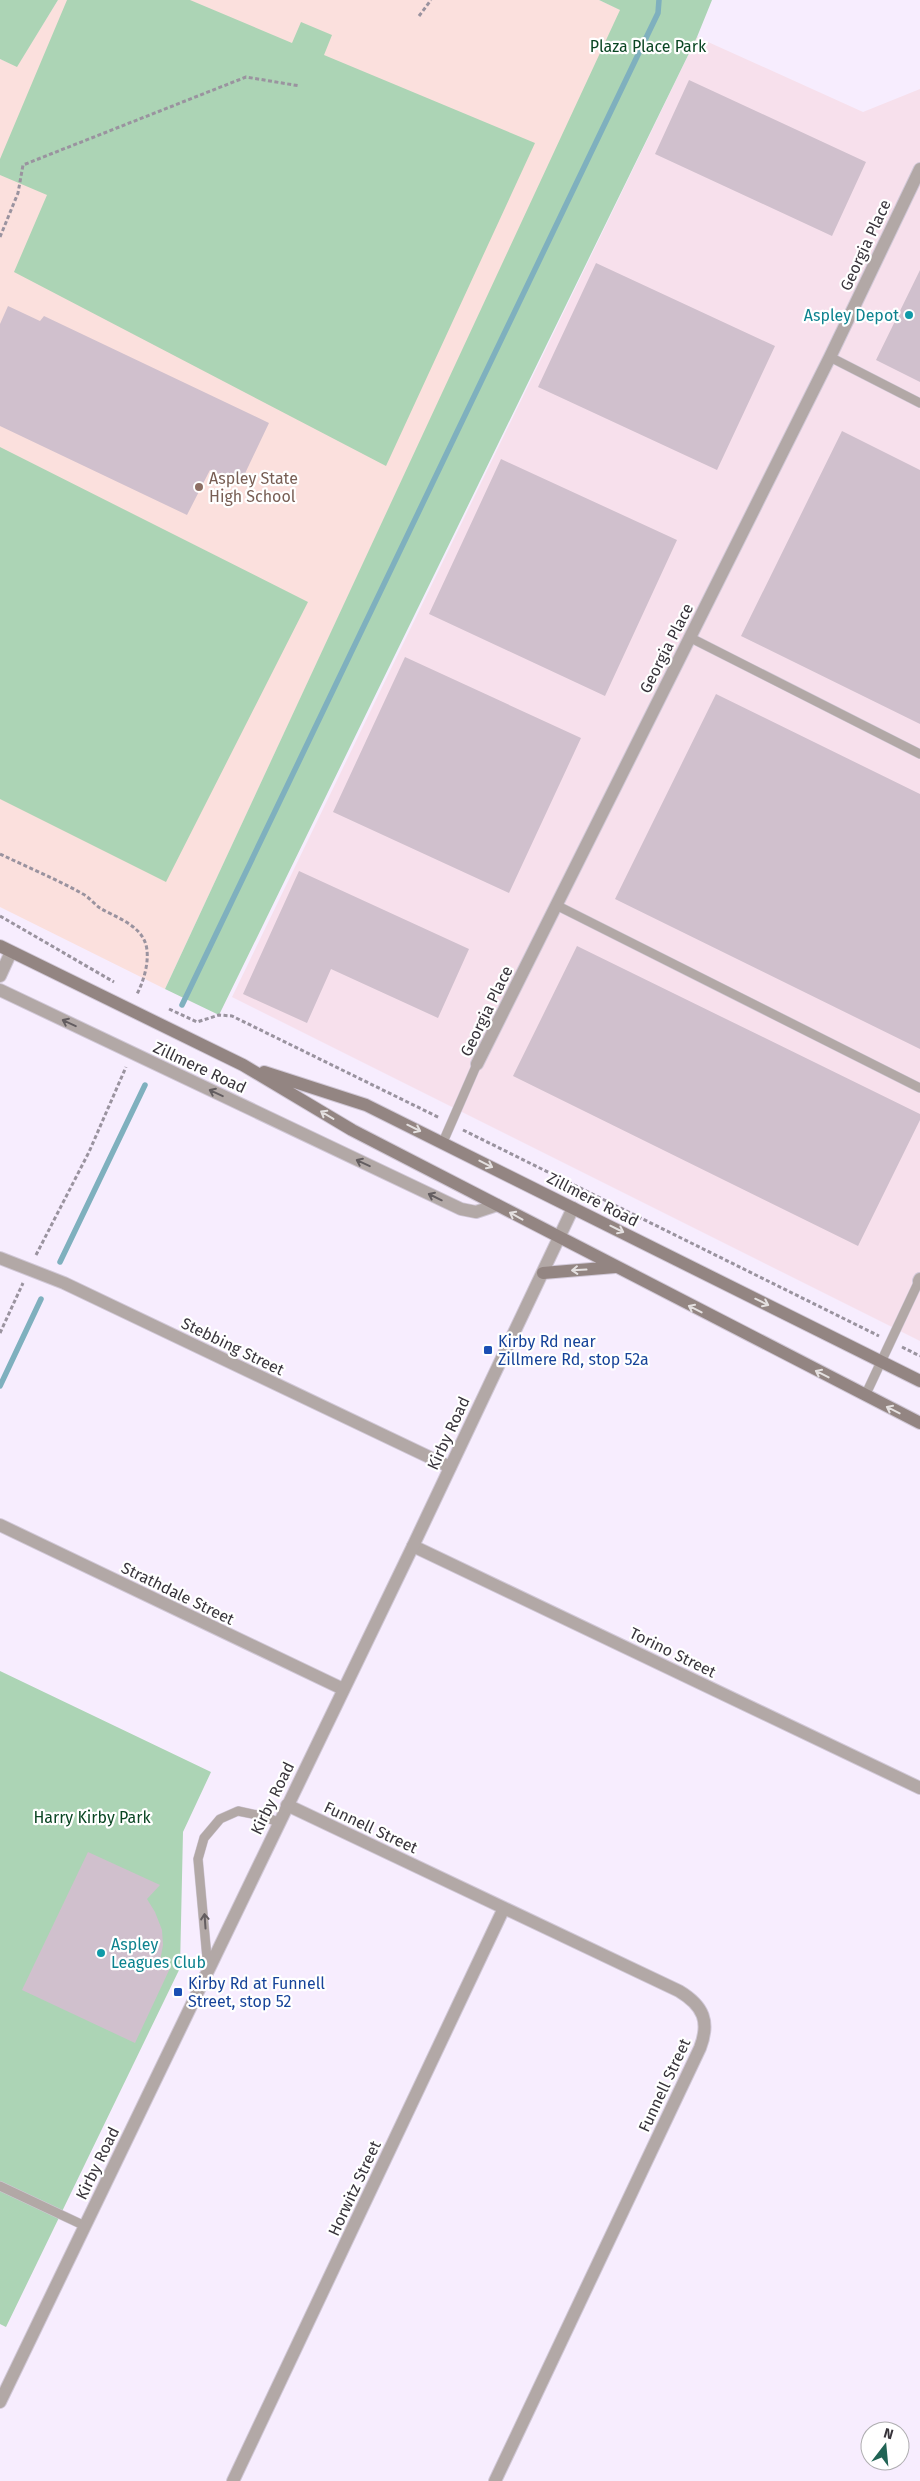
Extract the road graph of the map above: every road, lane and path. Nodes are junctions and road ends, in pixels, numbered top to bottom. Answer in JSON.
{"nodes":[{"id":1,"x":431,"y":0,"type":"edge"},
{"id":2,"x":419,"y":16,"type":"dead end"},
{"id":3,"x":300,"y":86,"type":"dead end"},
{"id":4,"x":920,"y":169,"type":"edge"},
{"id":5,"x":0,"y":237,"type":"edge"},
{"id":6,"x":830,"y":357,"type":"junction"},
{"id":7,"x":920,"y":402,"type":"edge"},
{"id":8,"x":689,"y":637,"type":"junction"},
{"id":9,"x":920,"y":754,"type":"edge"},
{"id":10,"x":0,"y":854,"type":"edge"},
{"id":11,"x":556,"y":904,"type":"junction"},
{"id":12,"x":6,"y":949,"type":"edge"},
{"id":13,"x":0,"y":976,"type":"edge"},
{"id":14,"x":0,"y":990,"type":"edge"},
{"id":15,"x":137,"y":994,"type":"dead end"},
{"id":16,"x":129,"y":1062,"type":"dead end"},
{"id":17,"x":477,"y":1064,"type":"joint"},
{"id":18,"x":243,"y":1065,"type":"junction"},
{"id":19,"x":920,"y":1088,"type":"edge"},
{"id":20,"x":443,"y":1142,"type":"junction"},
{"id":21,"x":497,"y":1205,"type":"junction"},
{"id":22,"x":573,"y":1208,"type":"junction"},
{"id":23,"x":559,"y":1239,"type":"junction"},
{"id":24,"x":0,"y":1258,"type":"edge"},
{"id":25,"x":615,"y":1267,"type":"junction"},
{"id":26,"x":30,"y":1268,"type":"junction"},
{"id":27,"x":543,"y":1273,"type":"junction"},
{"id":28,"x":920,"y":1280,"type":"edge"},
{"id":29,"x":0,"y":1332,"type":"edge"},
{"id":30,"x":882,"y":1360,"type":"junction"},
{"id":31,"x":920,"y":1381,"type":"edge"},
{"id":32,"x":865,"y":1396,"type":"junction"},
{"id":33,"x":920,"y":1423,"type":"edge"},
{"id":34,"x":450,"y":1467,"type":"junction"},
{"id":35,"x":0,"y":1526,"type":"edge"},
{"id":36,"x":413,"y":1546,"type":"junction"},
{"id":37,"x":343,"y":1689,"type":"junction"},
{"id":38,"x":920,"y":1788,"type":"edge"},
{"id":39,"x":287,"y":1805,"type":"junction"},
{"id":40,"x":278,"y":1822,"type":"junction"},
{"id":41,"x":504,"y":1908,"type":"junction"},
{"id":42,"x":208,"y":1970,"type":"junction"},
{"id":43,"x":0,"y":2186,"type":"edge"},
{"id":44,"x":85,"y":2226,"type":"junction"},
{"id":45,"x":0,"y":2402,"type":"edge"},
{"id":46,"x":233,"y":2481,"type":"edge"},
{"id":47,"x":495,"y":2481,"type":"edge"}],
"edges":[{"from":1,"to":2,"type":"path"},
{"from":3,"to":5,"type":"path"},
{"from":4,"to":6,"type":"street","name":"Georgia Place"},
{"from":6,"to":7,"type":"lane"},
{"from":6,"to":8,"type":"street","name":"Georgia Place"},
{"from":8,"to":9,"type":"lane"},
{"from":8,"to":11,"type":"street","name":"Georgia Place"},
{"from":10,"to":15,"type":"path"},
{"from":11,"to":17,"type":"street","name":"Georgia Place"},
{"from":11,"to":19,"type":"lane"},
{"from":12,"to":13,"type":"street","name":"Zillmere Road"},
{"from":12,"to":18,"type":"main road","name":"Zillmere Road"},
{"from":21,"to":14,"type":"street","name":"Zillmere Road","one_way":true},
{"from":16,"to":26,"type":"path"},
{"from":17,"to":20,"type":"lane","name":"Georgia Place"},
{"from":18,"to":20,"type":"main road","name":"Zillmere Road","one_way":true},
{"from":21,"to":18,"type":"main road","name":"Zillmere Road","one_way":true},
{"from":20,"to":22,"type":"main road","name":"Zillmere Road","one_way":true},
{"from":23,"to":21,"type":"main road","name":"Zillmere Road","one_way":true},
{"from":22,"to":23,"type":"street","name":"Kirby Road"},
{"from":22,"to":30,"type":"main road","name":"Zillmere Road","one_way":true},
{"from":23,"to":25,"type":"main road","name":"Zillmere Road"},
{"from":23,"to":27,"type":"street","name":"Kirby Road"},
{"from":24,"to":26,"type":"street","name":"Stebbing Street"},
{"from":25,"to":27,"type":"main road","one_way":true},
{"from":32,"to":25,"type":"main road","name":"Zillmere Road","one_way":true},
{"from":26,"to":29,"type":"path"},
{"from":26,"to":34,"type":"street","name":"Stebbing Street"},
{"from":27,"to":34,"type":"street","name":"Kirby Road"},
{"from":28,"to":30,"type":"lane"},
{"from":30,"to":31,"type":"main road","name":"Zillmere Road"},
{"from":30,"to":32,"type":"lane"},
{"from":33,"to":32,"type":"main road","name":"Zillmere Road","one_way":true},
{"from":34,"to":36,"type":"street","name":"Kirby Road"},
{"from":35,"to":37,"type":"street","name":"Strathdale Street"},
{"from":36,"to":37,"type":"street","name":"Kirby Road"},
{"from":36,"to":38,"type":"street","name":"Torino Street"},
{"from":37,"to":39,"type":"street","name":"Kirby Road"},
{"from":39,"to":40,"type":"street","name":"Kirby Road"},
{"from":39,"to":41,"type":"street","name":"Funnell Street"},
{"from":40,"to":42,"type":"street","name":"Kirby Road"},
{"from":42,"to":40,"type":"lane","one_way":true},
{"from":41,"to":46,"type":"street","name":"Horwitz Street"},
{"from":41,"to":47,"type":"street","name":"Funnell Street"},
{"from":42,"to":44,"type":"street","name":"Kirby Road"},
{"from":43,"to":44,"type":"lane"},
{"from":44,"to":45,"type":"street","name":"Kirby Road"}]}
